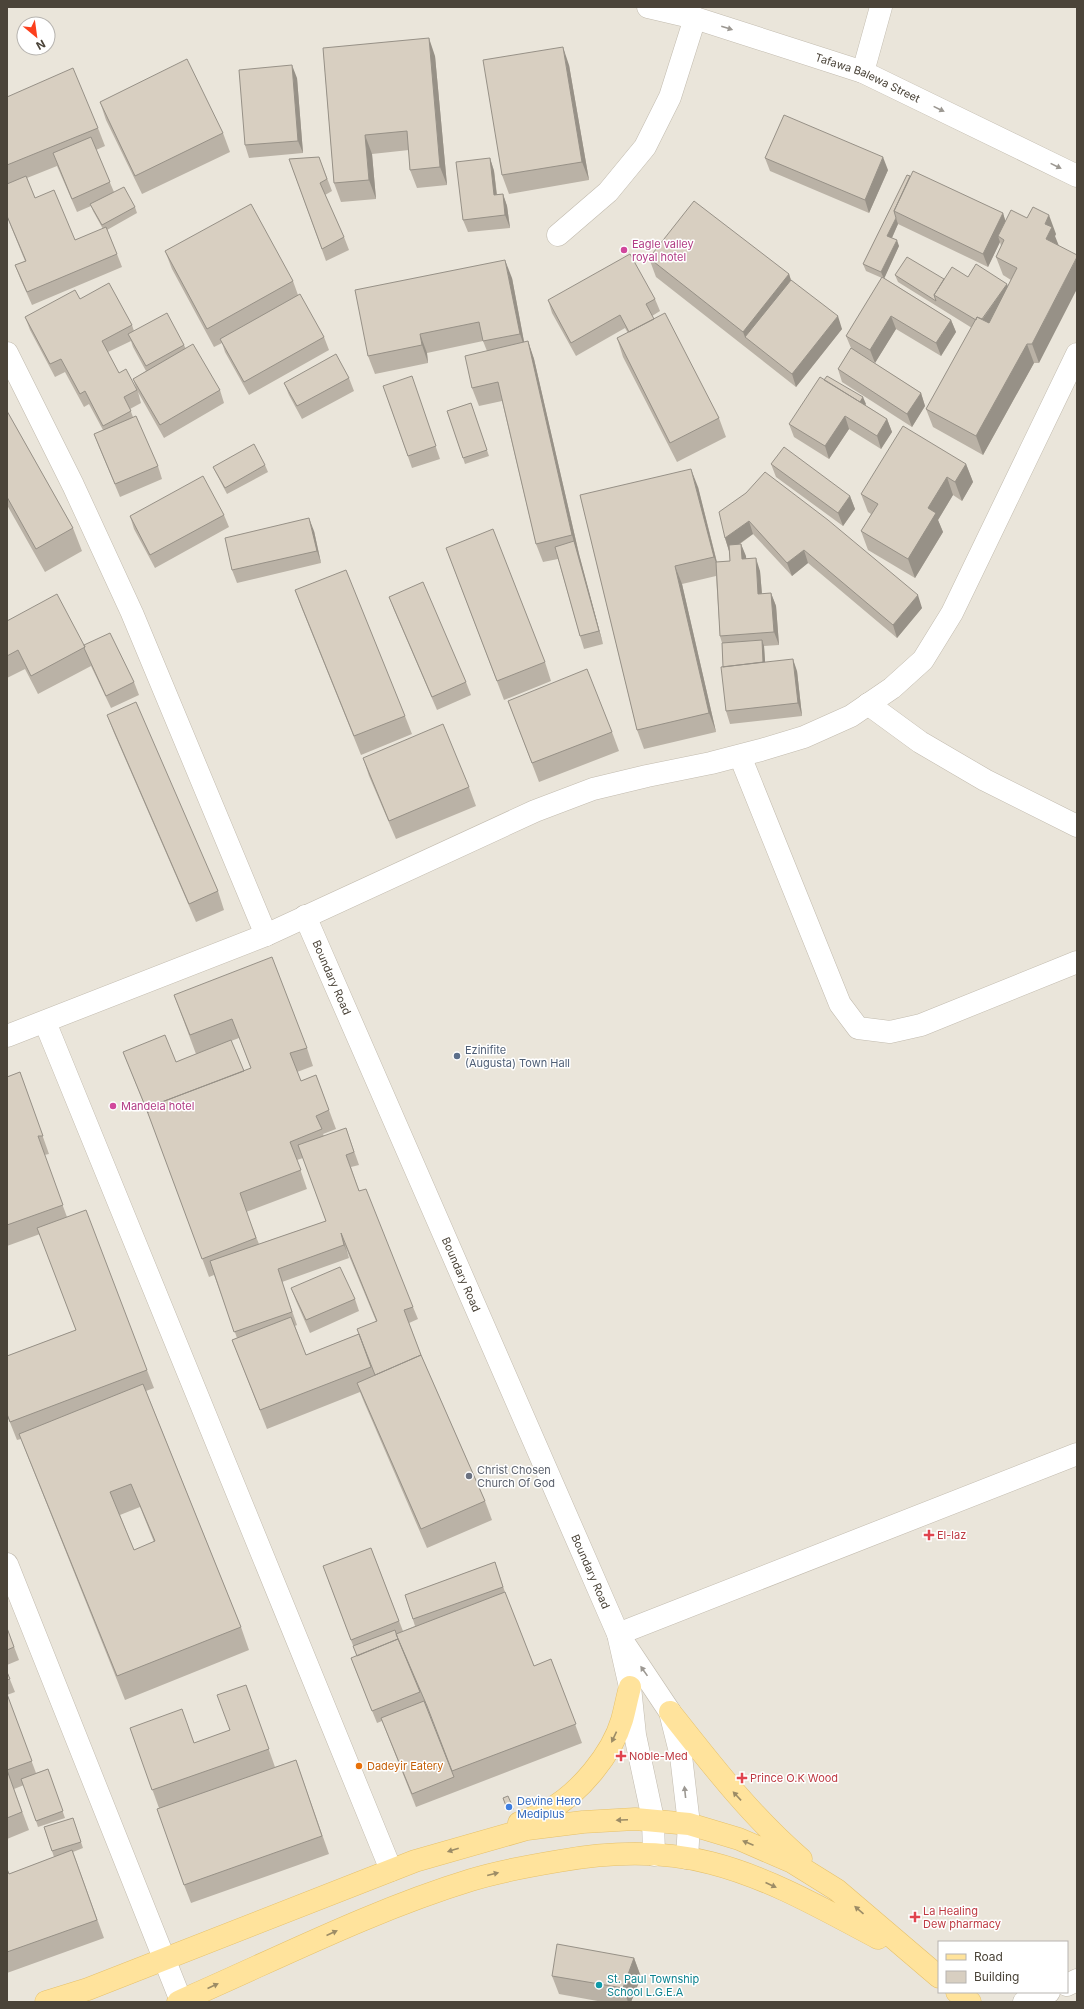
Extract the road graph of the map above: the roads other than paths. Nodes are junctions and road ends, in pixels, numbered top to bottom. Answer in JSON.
{"nodes":[{"id":1,"x":648,"y":7,"type":"edge"},
{"id":2,"x":881,"y":7,"type":"edge"},
{"id":3,"x":695,"y":18,"type":"junction"},
{"id":4,"x":863,"y":72,"type":"junction"},
{"id":5,"x":1077,"y":176,"type":"edge"},
{"id":6,"x":558,"y":235,"type":"dead end"},
{"id":7,"x":7,"y":353,"type":"edge"},
{"id":8,"x":1077,"y":354,"type":"edge"},
{"id":9,"x":868,"y":704,"type":"junction"},
{"id":10,"x":740,"y":756,"type":"junction"},
{"id":11,"x":1077,"y":826,"type":"edge"},
{"id":12,"x":305,"y":916,"type":"junction"},
{"id":13,"x":266,"y":935,"type":"junction"},
{"id":14,"x":1077,"y":962,"type":"edge"},
{"id":15,"x":45,"y":1022,"type":"junction"},
{"id":16,"x":7,"y":1036,"type":"edge"},
{"id":17,"x":1077,"y":1454,"type":"edge"},
{"id":18,"x":7,"y":1564,"type":"edge"},
{"id":19,"x":618,"y":1634,"type":"junction"},
{"id":20,"x":630,"y":1687,"type":"junction"},
{"id":21,"x":670,"y":1712,"type":"junction"},
{"id":22,"x":653,"y":1820,"type":"junction"},
{"id":23,"x":688,"y":1824,"type":"junction"},
{"id":24,"x":478,"y":1842,"type":"junction"},
{"id":25,"x":654,"y":1855,"type":"junction"},
{"id":26,"x":687,"y":1858,"type":"junction"},
{"id":27,"x":391,"y":1870,"type":"junction"},
{"id":28,"x":837,"y":1890,"type":"junction"},
{"id":29,"x":909,"y":1954,"type":"junction"},
{"id":30,"x":164,"y":1960,"type":"junction"},
{"id":31,"x":938,"y":1976,"type":"edge"},
{"id":32,"x":1077,"y":1980,"type":"edge"},
{"id":33,"x":1068,"y":1984,"type":"edge"},
{"id":34,"x":959,"y":1993,"type":"edge"},
{"id":35,"x":1046,"y":1993,"type":"edge"},
{"id":36,"x":179,"y":2001,"type":"edge"},
{"id":37,"x":46,"y":2002,"type":"edge"},
{"id":38,"x":970,"y":2002,"type":"edge"},
{"id":39,"x":1024,"y":2002,"type":"edge"}],
"edges":[{"from":1,"to":3,"type":"street","name":"Tafawa Balewa Street"},
{"from":2,"to":4,"type":"street"},
{"from":3,"to":4,"type":"street","name":"Tafawa Balewa Street","one_way":true},
{"from":3,"to":6,"type":"street"},
{"from":4,"to":5,"type":"street","name":"Tafawa Balewa Street","one_way":true},
{"from":7,"to":13,"type":"street"},
{"from":8,"to":9,"type":"street"},
{"from":9,"to":10,"type":"street"},
{"from":9,"to":11,"type":"street"},
{"from":10,"to":12,"type":"street"},
{"from":10,"to":14,"type":"street"},
{"from":12,"to":13,"type":"street"},
{"from":12,"to":19,"type":"street","name":"Boundary Road"},
{"from":13,"to":15,"type":"street"},
{"from":15,"to":16,"type":"street"},
{"from":15,"to":27,"type":"street"},
{"from":17,"to":19,"type":"street"},
{"from":18,"to":30,"type":"street"},
{"from":19,"to":20,"type":"street"},
{"from":21,"to":19,"type":"street","one_way":true},
{"from":20,"to":22,"type":"street"},
{"from":20,"to":24,"type":"main road","one_way":true},
{"from":23,"to":21,"type":"street","one_way":true},
{"from":28,"to":21,"type":"main road","one_way":true},
{"from":22,"to":23,"type":"main road"},
{"from":22,"to":24,"type":"main road","one_way":true},
{"from":22,"to":25,"type":"street"},
{"from":23,"to":26,"type":"street"},
{"from":28,"to":23,"type":"main road","one_way":true},
{"from":24,"to":27,"type":"main road","one_way":true},
{"from":25,"to":26,"type":"main road"},
{"from":36,"to":25,"type":"main road","one_way":true},
{"from":26,"to":29,"type":"main road","one_way":true},
{"from":27,"to":30,"type":"main road"},
{"from":29,"to":28,"type":"main road","one_way":true},
{"from":29,"to":31,"type":"main road"},
{"from":30,"to":36,"type":"street"},
{"from":30,"to":37,"type":"main road"},
{"from":32,"to":33,"type":"street"},
{"from":34,"to":38,"type":"main road"},
{"from":35,"to":39,"type":"street"}]}
